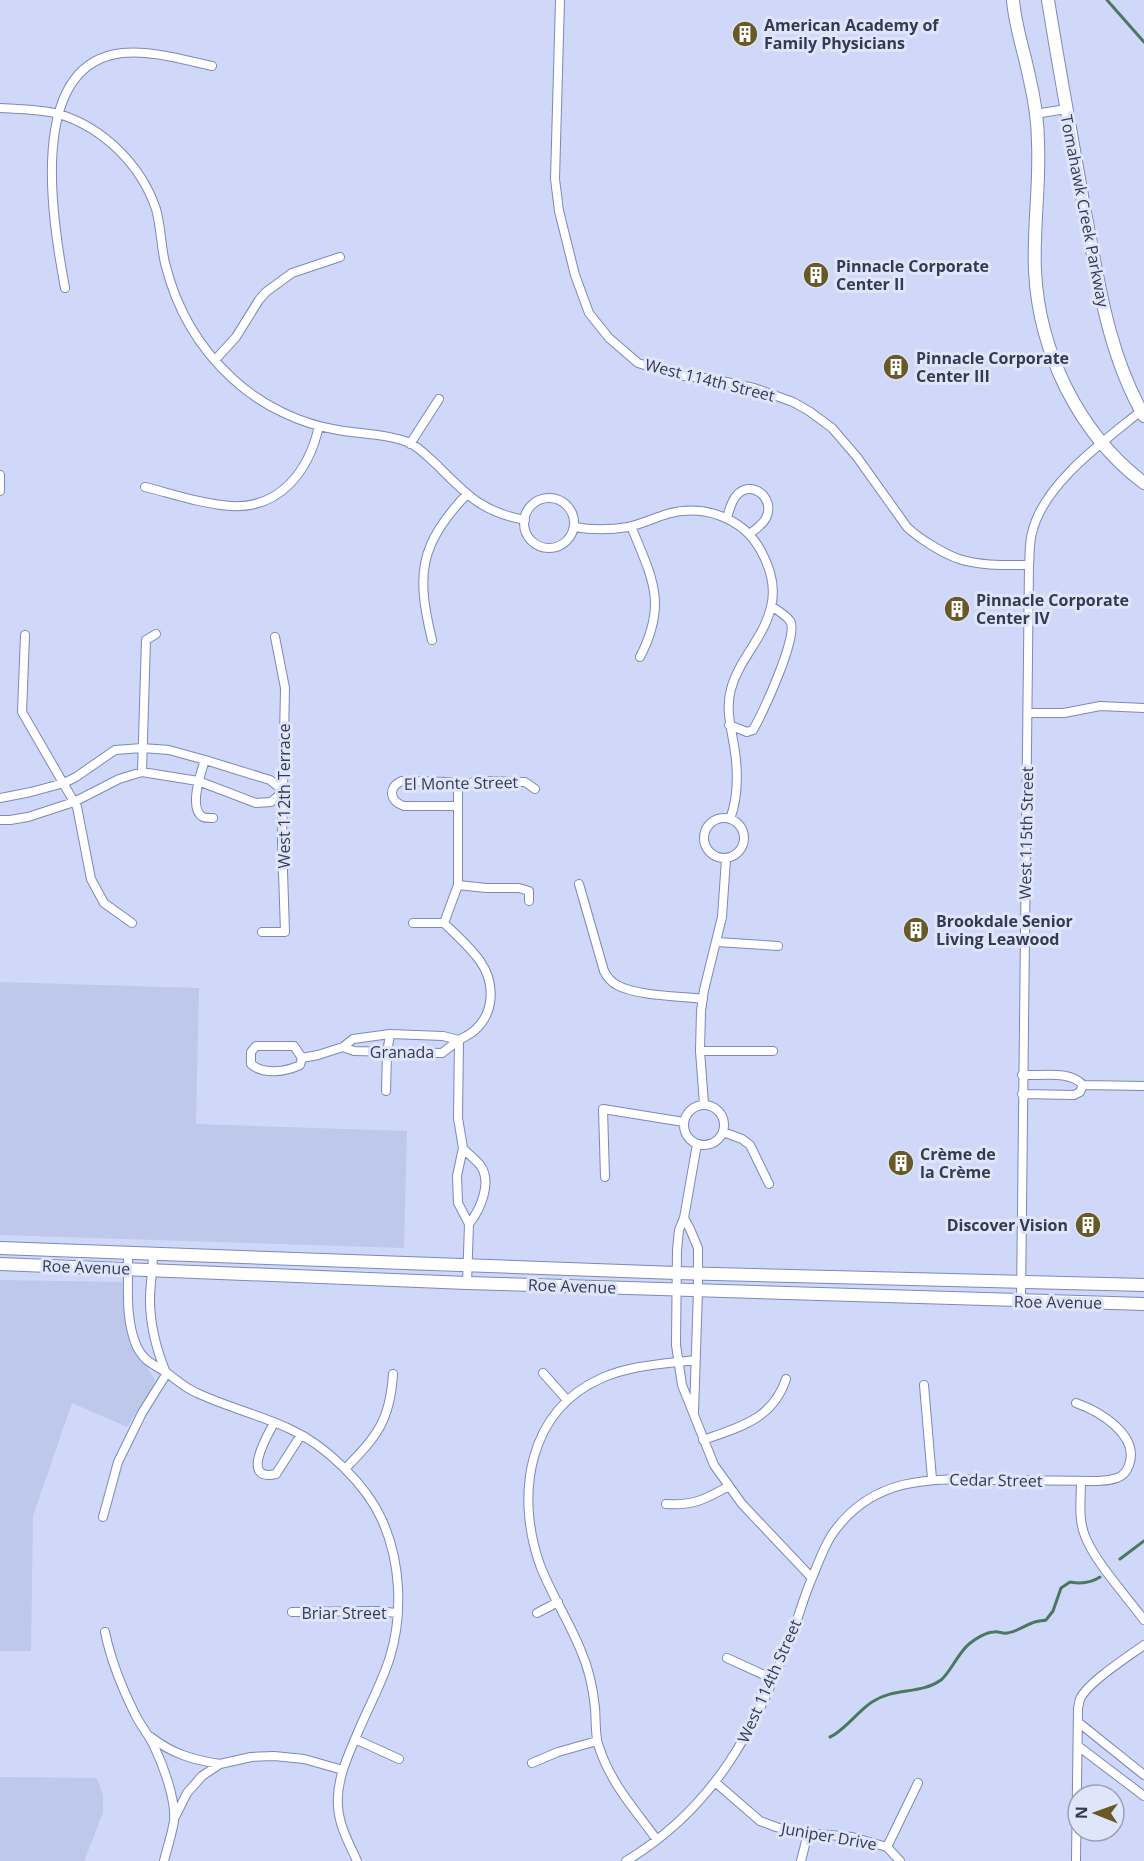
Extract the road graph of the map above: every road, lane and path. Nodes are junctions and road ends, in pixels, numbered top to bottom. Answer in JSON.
{"nodes":[{"id":1,"x":560,"y":0,"type":"edge"},
{"id":2,"x":1013,"y":0,"type":"edge"},
{"id":3,"x":1048,"y":0,"type":"edge"},
{"id":4,"x":212,"y":66,"type":"dead end"},
{"id":5,"x":0,"y":108,"type":"edge"},
{"id":6,"x":1066,"y":109,"type":"junction"},
{"id":7,"x":58,"y":114,"type":"junction"},
{"id":8,"x":1035,"y":114,"type":"junction"},
{"id":9,"x":340,"y":257,"type":"dead end"},
{"id":10,"x":65,"y":288,"type":"dead end"},
{"id":11,"x":215,"y":360,"type":"junction"},
{"id":12,"x":440,"y":399,"type":"dead end"},
{"id":13,"x":1142,"y":413,"type":"edge"},
{"id":14,"x":319,"y":426,"type":"junction"},
{"id":15,"x":1101,"y":443,"type":"junction"},
{"id":16,"x":410,"y":444,"type":"junction"},
{"id":17,"x":0,"y":475,"type":"edge"},
{"id":18,"x":1144,"y":483,"type":"edge"},
{"id":19,"x":145,"y":487,"type":"dead end"},
{"id":20,"x":0,"y":491,"type":"edge"},
{"id":21,"x":466,"y":495,"type":"junction"},
{"id":22,"x":727,"y":518,"type":"junction"},
{"id":23,"x":525,"y":520,"type":"junction"},
{"id":24,"x":631,"y":526,"type":"junction"},
{"id":25,"x":574,"y":527,"type":"junction"},
{"id":26,"x":749,"y":534,"type":"junction"},
{"id":27,"x":1029,"y":565,"type":"junction"},
{"id":28,"x":771,"y":606,"type":"junction"},
{"id":29,"x":156,"y":634,"type":"dead end"},
{"id":30,"x":25,"y":635,"type":"dead end"},
{"id":31,"x":275,"y":637,"type":"dead end"},
{"id":32,"x":432,"y":640,"type":"dead end"},
{"id":33,"x":640,"y":657,"type":"dead end"},
{"id":34,"x":1144,"y":708,"type":"edge"},
{"id":35,"x":1028,"y":713,"type":"junction"},
{"id":36,"x":729,"y":725,"type":"junction"},
{"id":37,"x":142,"y":748,"type":"junction"},
{"id":38,"x":205,"y":760,"type":"junction"},
{"id":39,"x":142,"y":772,"type":"junction"},
{"id":40,"x":198,"y":781,"type":"junction"},
{"id":41,"x":63,"y":783,"type":"junction"},
{"id":42,"x":458,"y":786,"type":"junction"},
{"id":43,"x":535,"y":789,"type":"dead end"},
{"id":44,"x":284,"y":791,"type":"junction"},
{"id":45,"x":0,"y":798,"type":"edge"},
{"id":46,"x":74,"y":802,"type":"junction"},
{"id":47,"x":458,"y":806,"type":"junction"},
{"id":48,"x":213,"y":819,"type":"dead end"},
{"id":49,"x":730,"y":819,"type":"junction"},
{"id":50,"x":0,"y":820,"type":"edge"},
{"id":51,"x":726,"y":859,"type":"junction"},
{"id":52,"x":579,"y":884,"type":"dead end"},
{"id":53,"x":458,"y":885,"type":"junction"},
{"id":54,"x":529,"y":901,"type":"dead end"},
{"id":55,"x":132,"y":923,"type":"dead end"},
{"id":56,"x":444,"y":923,"type":"junction"},
{"id":57,"x":414,"y":924,"type":"dead end"},
{"id":58,"x":261,"y":932,"type":"dead end"},
{"id":59,"x":717,"y":942,"type":"junction"},
{"id":60,"x":778,"y":946,"type":"dead end"},
{"id":61,"x":703,"y":999,"type":"junction"},
{"id":62,"x":390,"y":1034,"type":"junction"},
{"id":63,"x":459,"y":1040,"type":"junction"},
{"id":64,"x":343,"y":1047,"type":"junction"},
{"id":65,"x":700,"y":1051,"type":"junction"},
{"id":66,"x":773,"y":1051,"type":"dead end"},
{"id":67,"x":387,"y":1053,"type":"junction"},
{"id":68,"x":302,"y":1058,"type":"junction"},
{"id":69,"x":1022,"y":1076,"type":"junction"},
{"id":70,"x":1083,"y":1085,"type":"junction"},
{"id":71,"x":1144,"y":1086,"type":"edge"},
{"id":72,"x":386,"y":1091,"type":"dead end"},
{"id":73,"x":1022,"y":1094,"type":"junction"},
{"id":74,"x":704,"y":1104,"type":"junction"},
{"id":75,"x":684,"y":1122,"type":"junction"},
{"id":76,"x":723,"y":1132,"type":"junction"},
{"id":77,"x":697,"y":1144,"type":"junction"},
{"id":78,"x":463,"y":1148,"type":"junction"},
{"id":79,"x":605,"y":1177,"type":"dead end"},
{"id":80,"x":769,"y":1185,"type":"dead end"},
{"id":81,"x":684,"y":1218,"type":"junction"},
{"id":82,"x":469,"y":1224,"type":"junction"},
{"id":83,"x":0,"y":1248,"type":"edge"},
{"id":84,"x":128,"y":1253,"type":"junction"},
{"id":85,"x":153,"y":1253,"type":"junction"},
{"id":86,"x":0,"y":1264,"type":"edge"},
{"id":87,"x":468,"y":1267,"type":"junction"},
{"id":88,"x":129,"y":1268,"type":"junction"},
{"id":89,"x":153,"y":1269,"type":"junction"},
{"id":90,"x":676,"y":1274,"type":"junction"},
{"id":91,"x":698,"y":1274,"type":"junction"},
{"id":92,"x":467,"y":1283,"type":"junction"},
{"id":93,"x":1021,"y":1283,"type":"junction"},
{"id":94,"x":1144,"y":1285,"type":"edge"},
{"id":95,"x":676,"y":1289,"type":"junction"},
{"id":96,"x":698,"y":1290,"type":"junction"},
{"id":97,"x":1021,"y":1301,"type":"junction"},
{"id":98,"x":1144,"y":1304,"type":"edge"},
{"id":99,"x":695,"y":1360,"type":"junction"},
{"id":100,"x":679,"y":1362,"type":"junction"},
{"id":101,"x":167,"y":1373,"type":"junction"},
{"id":102,"x":543,"y":1373,"type":"dead end"},
{"id":103,"x":393,"y":1374,"type":"dead end"},
{"id":104,"x":786,"y":1378,"type":"dead end"},
{"id":105,"x":924,"y":1385,"type":"dead end"},
{"id":106,"x":567,"y":1400,"type":"junction"},
{"id":107,"x":1076,"y":1402,"type":"dead end"},
{"id":108,"x":694,"y":1415,"type":"junction"},
{"id":109,"x":274,"y":1423,"type":"junction"},
{"id":110,"x":301,"y":1435,"type":"junction"},
{"id":111,"x":703,"y":1440,"type":"junction"},
{"id":112,"x":345,"y":1469,"type":"junction"},
{"id":113,"x":932,"y":1479,"type":"junction"},
{"id":114,"x":1081,"y":1481,"type":"junction"},
{"id":115,"x":729,"y":1486,"type":"junction"},
{"id":116,"x":666,"y":1504,"type":"dead end"},
{"id":117,"x":103,"y":1517,"type":"dead end"},
{"id":118,"x":812,"y":1578,"type":"junction"},
{"id":119,"x":558,"y":1602,"type":"junction"},
{"id":120,"x":292,"y":1612,"type":"dead end"},
{"id":121,"x":397,"y":1613,"type":"junction"},
{"id":122,"x":537,"y":1614,"type":"dead end"},
{"id":123,"x":1144,"y":1620,"type":"edge"},
{"id":124,"x":105,"y":1632,"type":"dead end"},
{"id":125,"x":1144,"y":1645,"type":"edge"},
{"id":126,"x":727,"y":1658,"type":"dead end"},
{"id":127,"x":773,"y":1678,"type":"junction"},
{"id":128,"x":1078,"y":1722,"type":"junction"},
{"id":129,"x":147,"y":1734,"type":"junction"},
{"id":130,"x":355,"y":1739,"type":"junction"},
{"id":131,"x":597,"y":1741,"type":"junction"},
{"id":132,"x":1078,"y":1746,"type":"junction"},
{"id":133,"x":399,"y":1759,"type":"dead end"},
{"id":134,"x":532,"y":1763,"type":"dead end"},
{"id":135,"x":220,"y":1764,"type":"junction"},
{"id":136,"x":343,"y":1770,"type":"junction"},
{"id":137,"x":1140,"y":1772,"type":"edge"},
{"id":138,"x":715,"y":1782,"type":"junction"},
{"id":139,"x":1126,"y":1782,"type":"junction"},
{"id":140,"x":918,"y":1783,"type":"dead end"},
{"id":141,"x":1144,"y":1796,"type":"edge"},
{"id":142,"x":174,"y":1820,"type":"junction"},
{"id":143,"x":808,"y":1833,"type":"junction"},
{"id":144,"x":657,"y":1840,"type":"junction"},
{"id":145,"x":887,"y":1847,"type":"junction"},
{"id":146,"x":164,"y":1861,"type":"edge"},
{"id":147,"x":357,"y":1861,"type":"edge"},
{"id":148,"x":626,"y":1861,"type":"edge"},
{"id":149,"x":801,"y":1861,"type":"edge"},
{"id":150,"x":900,"y":1861,"type":"edge"},
{"id":151,"x":1076,"y":1861,"type":"edge"}],
"edges":[{"from":1,"to":27,"type":"street","name":"West 114th Street"},
{"from":2,"to":8,"type":"main road","name":"Tomahawk Creek Parkway"},
{"from":3,"to":6,"type":"main road","name":"Tomahawk Creek Parkway"},
{"from":4,"to":7,"type":"street"},
{"from":5,"to":7,"type":"street"},
{"from":6,"to":8,"type":"street"},
{"from":6,"to":13,"type":"main road","name":"Tomahawk Creek Parkway"},
{"from":7,"to":10,"type":"street"},
{"from":7,"to":11,"type":"street"},
{"from":8,"to":15,"type":"main road","name":"Tomahawk Creek Parkway"},
{"from":9,"to":11,"type":"street"},
{"from":11,"to":14,"type":"street"},
{"from":12,"to":16,"type":"street"},
{"from":13,"to":15,"type":"street","name":"West 115th Street"},
{"from":14,"to":16,"type":"street"},
{"from":14,"to":19,"type":"street"},
{"from":15,"to":18,"type":"main road","name":"Tomahawk Creek Parkway"},
{"from":15,"to":27,"type":"street","name":"West 115th Street"},
{"from":16,"to":21,"type":"street"},
{"from":17,"to":20,"type":"street"},
{"from":21,"to":23,"type":"street"},
{"from":21,"to":32,"type":"street"},
{"from":22,"to":24,"type":"street"},
{"from":22,"to":26,"type":"street"},
{"from":22,"to":26,"type":"street"},
{"from":23,"to":25,"type":"street"},
{"from":23,"to":25,"type":"street"},
{"from":24,"to":25,"type":"street"},
{"from":24,"to":33,"type":"street"},
{"from":26,"to":28,"type":"street"},
{"from":27,"to":35,"type":"street","name":"West 115th Street"},
{"from":28,"to":36,"type":"street"},
{"from":28,"to":36,"type":"street"},
{"from":29,"to":37,"type":"street"},
{"from":30,"to":41,"type":"street"},
{"from":31,"to":44,"type":"street","name":"West 112th Terrace"},
{"from":34,"to":35,"type":"street"},
{"from":35,"to":69,"type":"street","name":"West 115th Street"},
{"from":36,"to":49,"type":"street"},
{"from":37,"to":38,"type":"street"},
{"from":37,"to":39,"type":"street"},
{"from":37,"to":41,"type":"street"},
{"from":38,"to":40,"type":"street"},
{"from":38,"to":44,"type":"street"},
{"from":39,"to":40,"type":"street"},
{"from":39,"to":46,"type":"street"},
{"from":40,"to":44,"type":"street"},
{"from":40,"to":48,"type":"street"},
{"from":41,"to":45,"type":"street"},
{"from":41,"to":46,"type":"street"},
{"from":42,"to":43,"type":"street","name":"El Monte Street"},
{"from":42,"to":47,"type":"street"},
{"from":42,"to":47,"type":"street","name":"El Monte Street"},
{"from":44,"to":58,"type":"street","name":"West 112th Terrace"},
{"from":46,"to":50,"type":"street"},
{"from":46,"to":55,"type":"street"},
{"from":47,"to":53,"type":"street"},
{"from":49,"to":51,"type":"street"},
{"from":49,"to":51,"type":"street"},
{"from":51,"to":59,"type":"street"},
{"from":52,"to":61,"type":"street"},
{"from":53,"to":54,"type":"street"},
{"from":53,"to":56,"type":"street"},
{"from":56,"to":57,"type":"street"},
{"from":56,"to":63,"type":"street","name":"Granada"},
{"from":59,"to":60,"type":"street"},
{"from":59,"to":61,"type":"street"},
{"from":61,"to":65,"type":"street"},
{"from":62,"to":63,"type":"street"},
{"from":62,"to":64,"type":"street"},
{"from":62,"to":67,"type":"street"},
{"from":63,"to":67,"type":"street","name":"Granada"},
{"from":63,"to":78,"type":"street"},
{"from":64,"to":67,"type":"street","name":"Granada"},
{"from":64,"to":68,"type":"street"},
{"from":65,"to":66,"type":"street"},
{"from":65,"to":74,"type":"street"},
{"from":67,"to":72,"type":"street"},
{"from":68,"to":68,"type":"street"},
{"from":69,"to":70,"type":"street"},
{"from":69,"to":73,"type":"street","name":"West 115th Street"},
{"from":70,"to":71,"type":"street"},
{"from":70,"to":73,"type":"street"},
{"from":73,"to":93,"type":"street","name":"West 115th Street"},
{"from":74,"to":75,"type":"street"},
{"from":74,"to":76,"type":"street"},
{"from":75,"to":77,"type":"street"},
{"from":75,"to":79,"type":"street"},
{"from":76,"to":77,"type":"street"},
{"from":76,"to":80,"type":"street"},
{"from":77,"to":81,"type":"street"},
{"from":78,"to":82,"type":"street"},
{"from":78,"to":82,"type":"street"},
{"from":81,"to":90,"type":"street"},
{"from":81,"to":91,"type":"street"},
{"from":82,"to":87,"type":"street"},
{"from":83,"to":84,"type":"main road","name":"Roe Avenue"},
{"from":84,"to":85,"type":"main road","name":"Roe Avenue"},
{"from":84,"to":88,"type":"street"},
{"from":85,"to":87,"type":"main road","name":"Roe Avenue"},
{"from":85,"to":89,"type":"street"},
{"from":86,"to":88,"type":"main road","name":"Roe Avenue"},
{"from":87,"to":90,"type":"main road","name":"Roe Avenue"},
{"from":87,"to":92,"type":"street"},
{"from":88,"to":89,"type":"main road","name":"Roe Avenue"},
{"from":88,"to":101,"type":"street"},
{"from":89,"to":92,"type":"main road","name":"Roe Avenue"},
{"from":89,"to":101,"type":"street"},
{"from":90,"to":91,"type":"main road","name":"Roe Avenue"},
{"from":90,"to":95,"type":"street"},
{"from":91,"to":93,"type":"main road","name":"Roe Avenue"},
{"from":91,"to":96,"type":"street"},
{"from":92,"to":95,"type":"main road","name":"Roe Avenue"},
{"from":93,"to":94,"type":"main road","name":"Roe Avenue"},
{"from":93,"to":97,"type":"street","name":"West 115th Street"},
{"from":95,"to":96,"type":"main road","name":"Roe Avenue"},
{"from":95,"to":100,"type":"street"},
{"from":96,"to":97,"type":"main road","name":"Roe Avenue"},
{"from":96,"to":99,"type":"street"},
{"from":97,"to":98,"type":"main road","name":"Roe Avenue"},
{"from":99,"to":100,"type":"street"},
{"from":99,"to":108,"type":"street"},
{"from":100,"to":106,"type":"street"},
{"from":100,"to":108,"type":"street"},
{"from":101,"to":109,"type":"street"},
{"from":101,"to":117,"type":"street"},
{"from":102,"to":106,"type":"street"},
{"from":103,"to":112,"type":"street"},
{"from":104,"to":111,"type":"street"},
{"from":105,"to":113,"type":"street"},
{"from":106,"to":119,"type":"street"},
{"from":107,"to":114,"type":"street","name":"Cedar Street"},
{"from":108,"to":111,"type":"street"},
{"from":109,"to":110,"type":"street"},
{"from":109,"to":110,"type":"street"},
{"from":110,"to":112,"type":"street"},
{"from":111,"to":115,"type":"street"},
{"from":112,"to":121,"type":"street"},
{"from":113,"to":114,"type":"street","name":"Cedar Street"},
{"from":113,"to":118,"type":"street","name":"Cedar Street"},
{"from":114,"to":123,"type":"street"},
{"from":115,"to":116,"type":"street"},
{"from":115,"to":118,"type":"street"},
{"from":118,"to":127,"type":"street","name":"West 114th Street"},
{"from":119,"to":122,"type":"street"},
{"from":119,"to":131,"type":"street"},
{"from":120,"to":121,"type":"street","name":"Briar Street"},
{"from":121,"to":130,"type":"street"},
{"from":124,"to":129,"type":"street"},
{"from":125,"to":128,"type":"street"},
{"from":126,"to":127,"type":"street"},
{"from":127,"to":138,"type":"street","name":"West 114th Street"},
{"from":128,"to":132,"type":"street"},
{"from":128,"to":137,"type":"street"},
{"from":129,"to":135,"type":"street"},
{"from":129,"to":142,"type":"street"},
{"from":130,"to":133,"type":"street"},
{"from":130,"to":136,"type":"street"},
{"from":131,"to":134,"type":"street"},
{"from":131,"to":144,"type":"street"},
{"from":132,"to":139,"type":"street"},
{"from":132,"to":151,"type":"street"},
{"from":135,"to":136,"type":"street"},
{"from":135,"to":142,"type":"street"},
{"from":136,"to":147,"type":"street"},
{"from":137,"to":139,"type":"street"},
{"from":138,"to":143,"type":"street","name":"Juniper Drive"},
{"from":138,"to":144,"type":"street","name":"West 114th Street"},
{"from":139,"to":141,"type":"street"},
{"from":140,"to":145,"type":"street","name":"Juniper Drive"},
{"from":142,"to":146,"type":"street"},
{"from":143,"to":145,"type":"street","name":"Juniper Drive"},
{"from":143,"to":149,"type":"street"},
{"from":144,"to":148,"type":"street","name":"West 114th Street"},
{"from":145,"to":150,"type":"street"}]}
